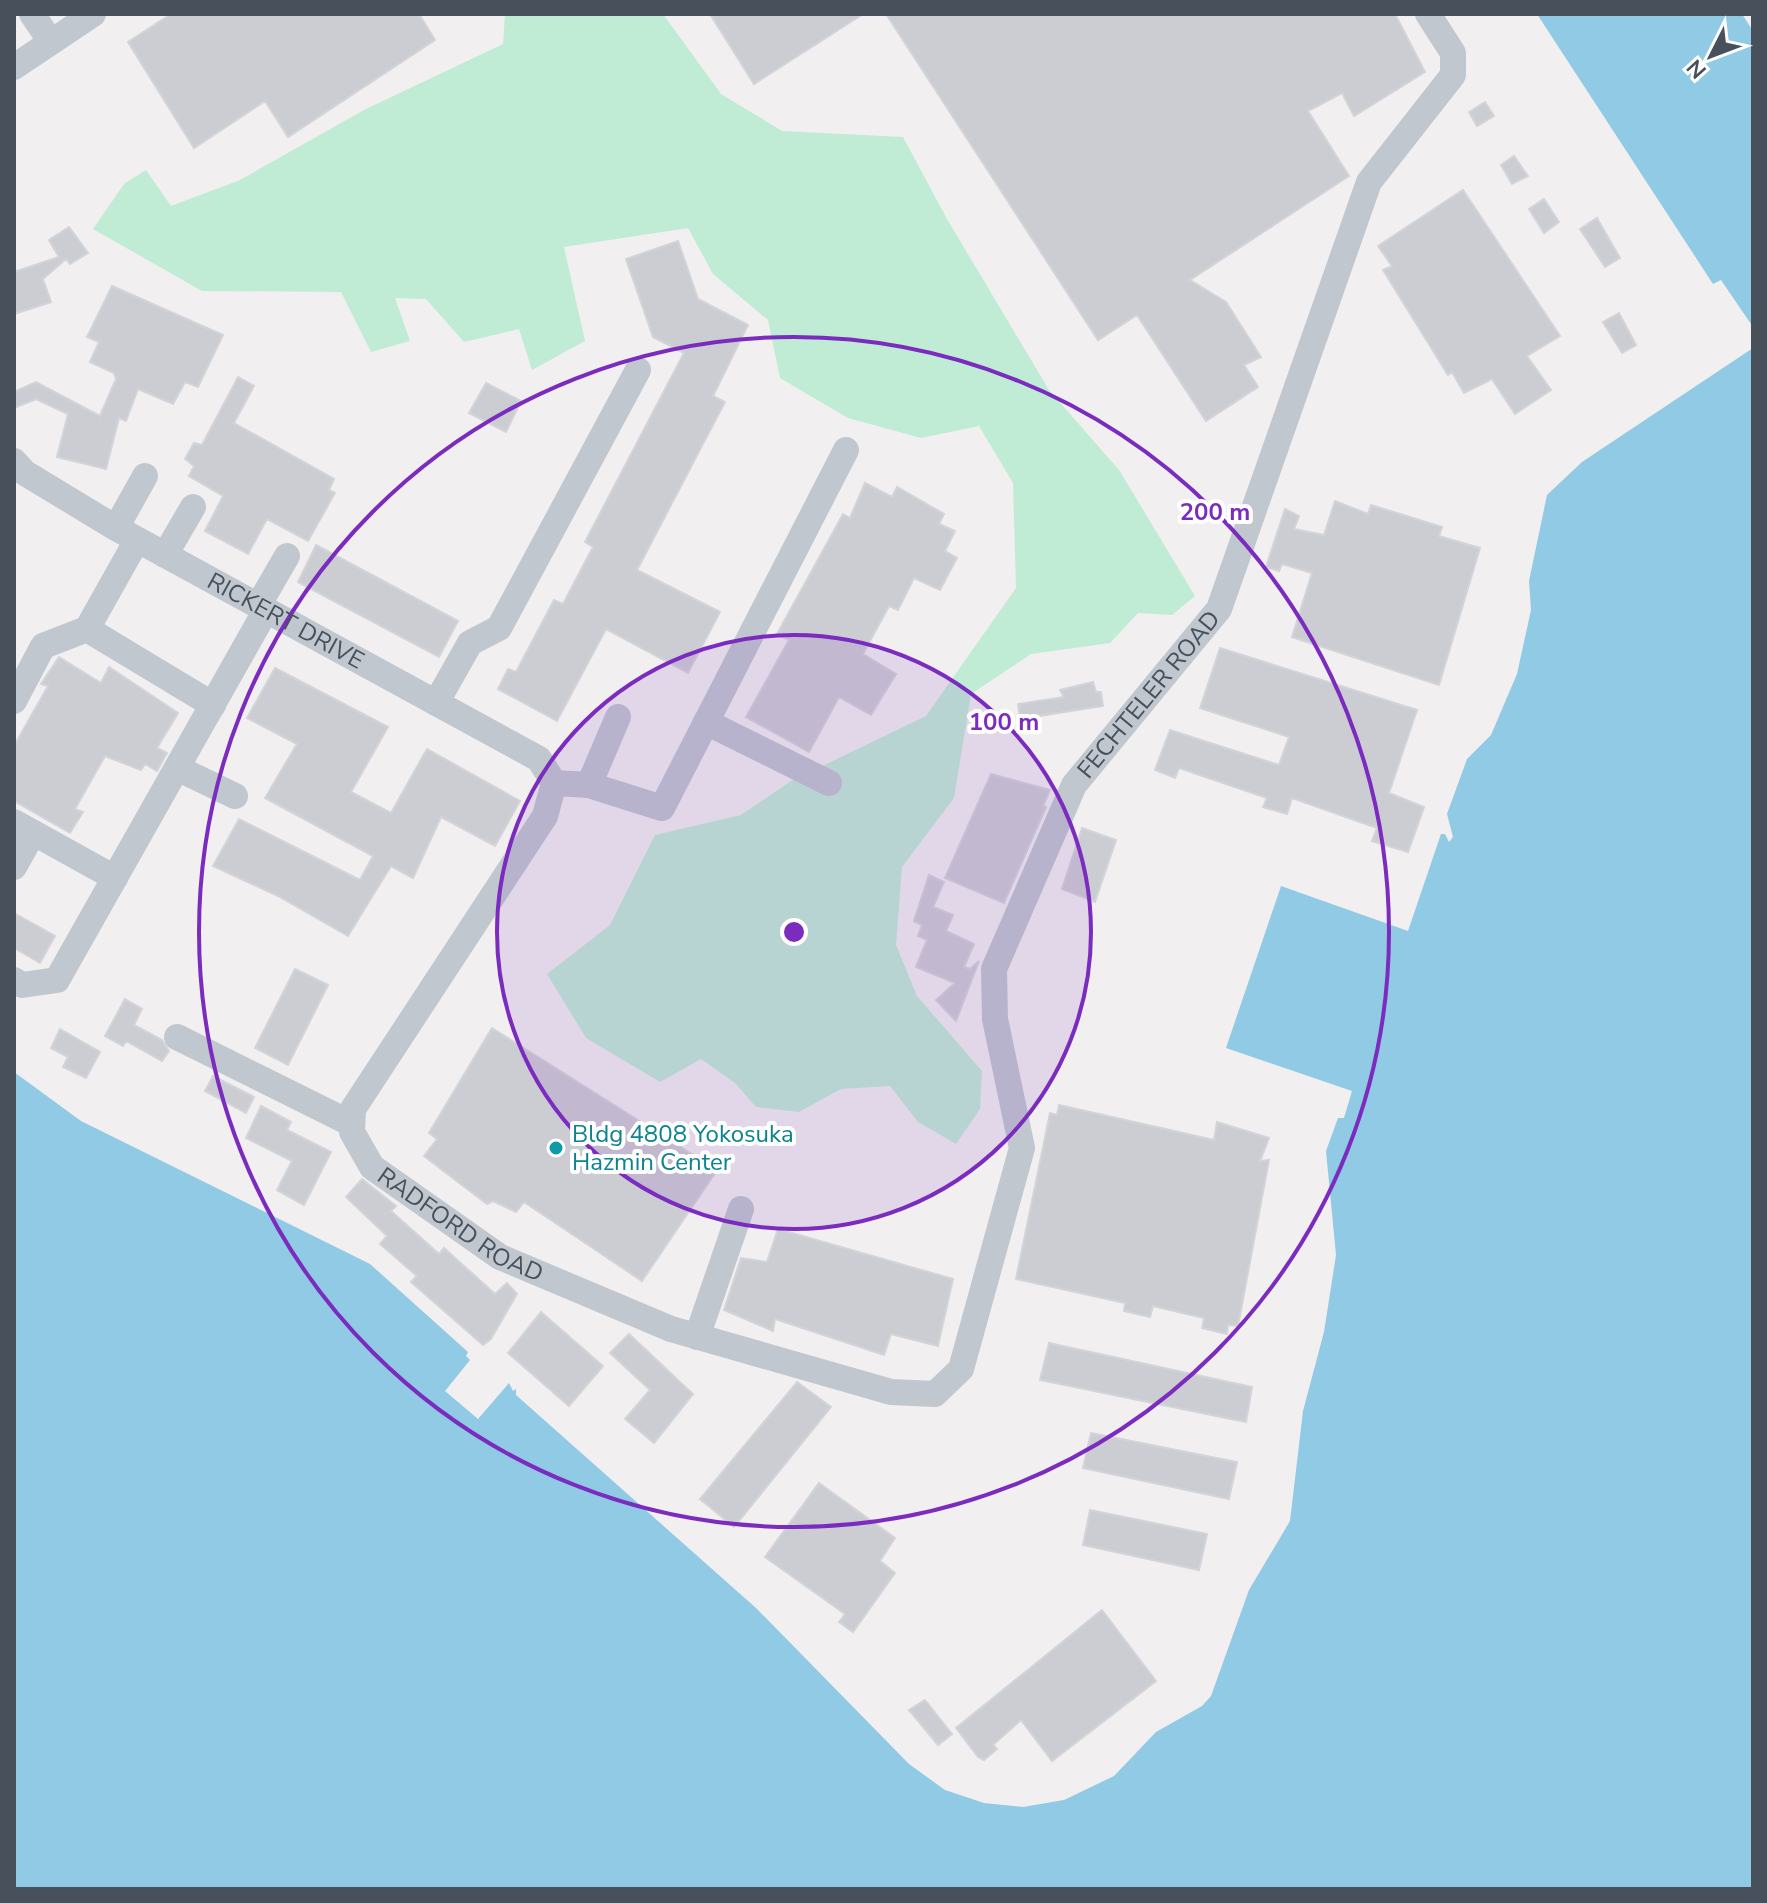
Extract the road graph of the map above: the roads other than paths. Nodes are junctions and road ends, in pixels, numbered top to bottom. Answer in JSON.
{"nodes":[{"id":1,"x":32,"y":14,"type":"edge"},
{"id":2,"x":93,"y":14,"type":"edge"},
{"id":3,"x":1428,"y":14,"type":"edge"},
{"id":4,"x":51,"y":42,"type":"junction"},
{"id":5,"x":14,"y":67,"type":"edge"},
{"id":6,"x":638,"y":370,"type":"dead end"},
{"id":7,"x":846,"y":450,"type":"dead end"},
{"id":8,"x":18,"y":473,"type":"edge"},
{"id":9,"x":145,"y":476,"type":"dead end"},
{"id":10,"x":193,"y":507,"type":"dead end"},
{"id":11,"x":127,"y":534,"type":"junction"},
{"id":12,"x":165,"y":555,"type":"junction"},
{"id":13,"x":287,"y":556,"type":"dead end"},
{"id":14,"x":262,"y":608,"type":"junction"},
{"id":15,"x":87,"y":629,"type":"junction"},
{"id":16,"x":14,"y":701,"type":"edge"},
{"id":17,"x":436,"y":703,"type":"junction"},
{"id":18,"x":213,"y":705,"type":"junction"},
{"id":19,"x":618,"y":717,"type":"dead end"},
{"id":20,"x":706,"y":722,"type":"junction"},
{"id":21,"x":177,"y":768,"type":"junction"},
{"id":22,"x":554,"y":783,"type":"junction"},
{"id":23,"x":829,"y":783,"type":"dead end"},
{"id":24,"x":589,"y":785,"type":"junction"},
{"id":25,"x":235,"y":796,"type":"dead end"},
{"id":26,"x":24,"y":828,"type":"edge"},
{"id":27,"x":14,"y":867,"type":"edge"},
{"id":28,"x":115,"y":878,"type":"junction"},
{"id":29,"x":14,"y":980,"type":"edge"},
{"id":30,"x":177,"y":1037,"type":"dead end"},
{"id":31,"x":352,"y":1124,"type":"junction"},
{"id":32,"x":741,"y":1209,"type":"dead end"},
{"id":33,"x":697,"y":1337,"type":"junction"},
{"id":34,"x":935,"y":1394,"type":"joint"}],
"edges":[{"from":1,"to":4,"type":"street"},
{"from":2,"to":4,"type":"street"},
{"from":3,"to":34,"type":"street","name":"FECHTELER ROAD"},
{"from":4,"to":5,"type":"street"},
{"from":6,"to":17,"type":"street"},
{"from":7,"to":20,"type":"street"},
{"from":8,"to":11,"type":"street","name":"RICKERT DRIVE"},
{"from":9,"to":11,"type":"street"},
{"from":10,"to":12,"type":"street"},
{"from":11,"to":12,"type":"street","name":"RICKERT DRIVE"},
{"from":11,"to":15,"type":"street"},
{"from":12,"to":14,"type":"street","name":"RICKERT DRIVE"},
{"from":13,"to":14,"type":"street"},
{"from":14,"to":17,"type":"street","name":"RICKERT DRIVE"},
{"from":14,"to":18,"type":"street"},
{"from":15,"to":16,"type":"street"},
{"from":15,"to":18,"type":"street"},
{"from":17,"to":22,"type":"street","name":"RICKERT DRIVE"},
{"from":18,"to":21,"type":"street"},
{"from":19,"to":24,"type":"street"},
{"from":20,"to":23,"type":"street"},
{"from":20,"to":24,"type":"street"},
{"from":21,"to":25,"type":"street"},
{"from":21,"to":28,"type":"street"},
{"from":22,"to":24,"type":"street"},
{"from":22,"to":31,"type":"street"},
{"from":26,"to":27,"type":"street"},
{"from":26,"to":28,"type":"street"},
{"from":28,"to":29,"type":"street"},
{"from":30,"to":31,"type":"street"},
{"from":31,"to":33,"type":"street","name":"RADFORD ROAD"},
{"from":32,"to":33,"type":"street"},
{"from":33,"to":34,"type":"street","name":"RADFORD ROAD"}]}
